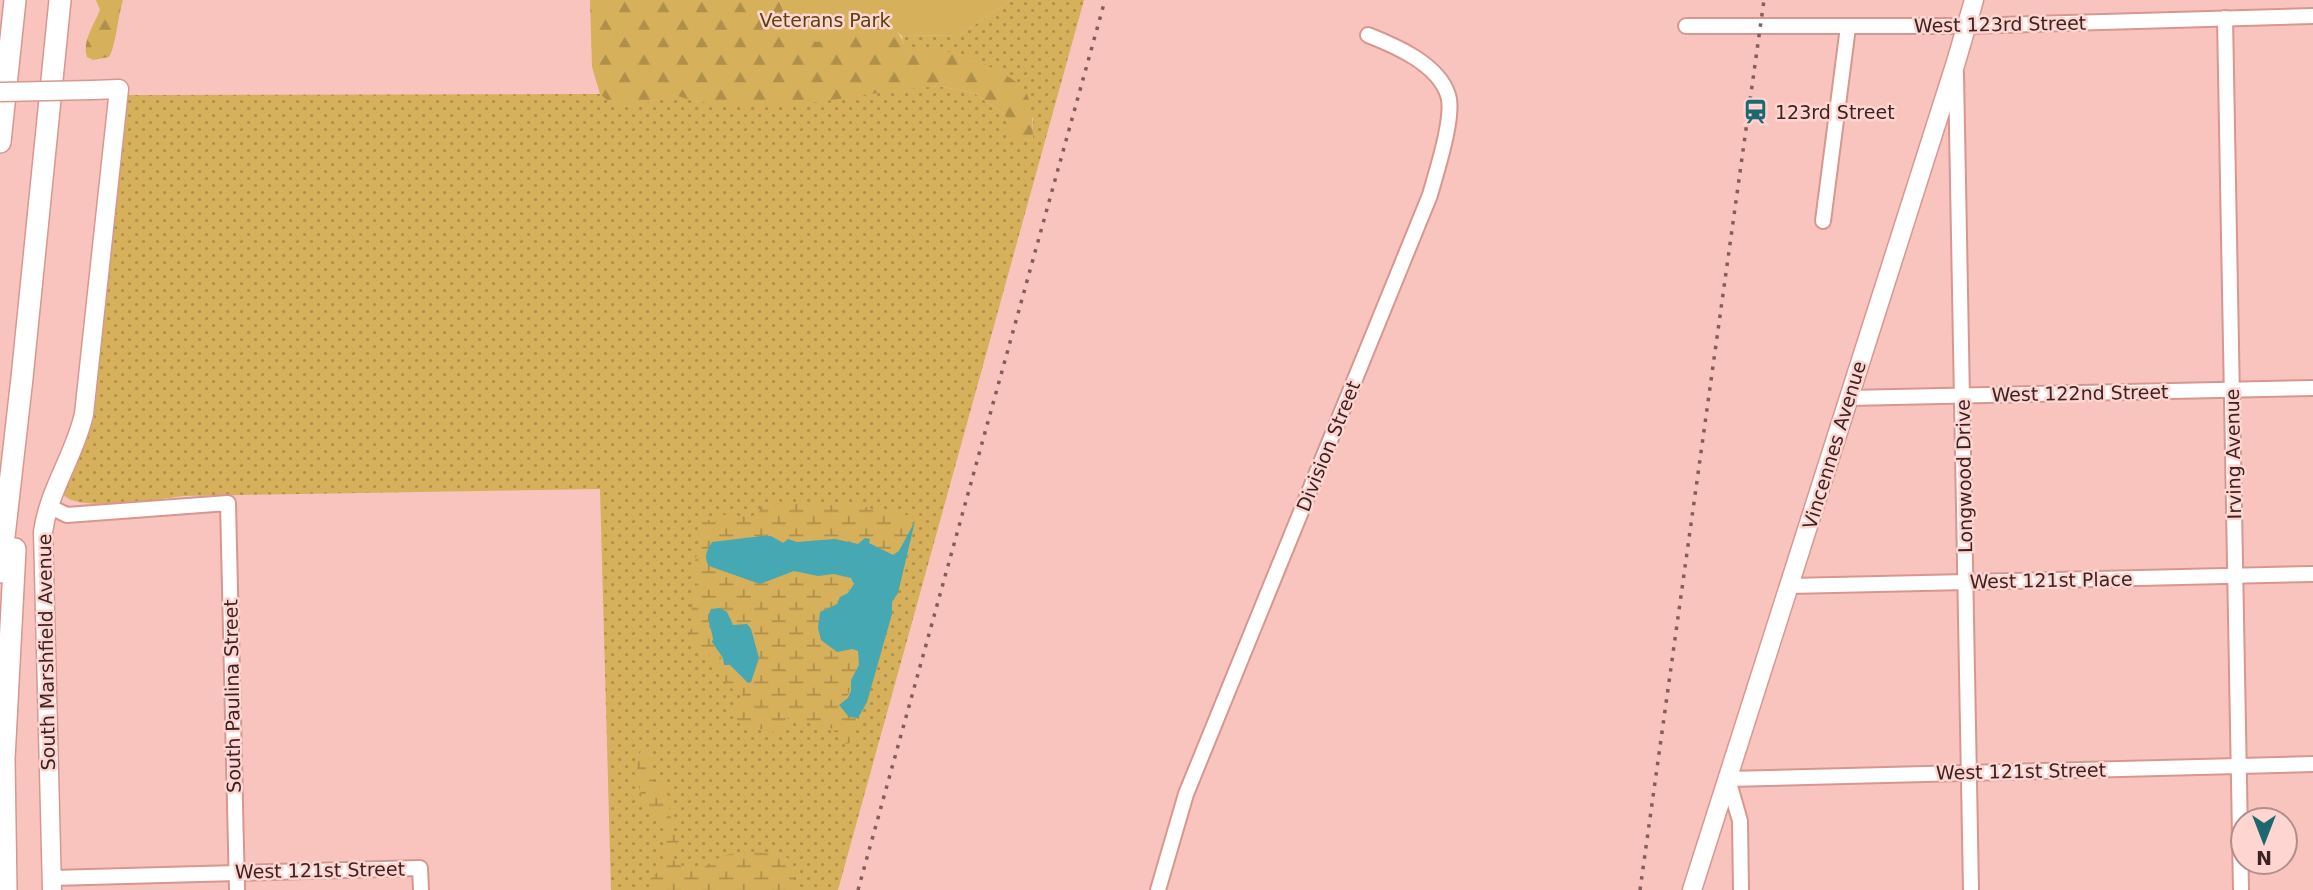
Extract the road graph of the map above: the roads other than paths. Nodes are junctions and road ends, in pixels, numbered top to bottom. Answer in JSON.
{"nodes":[{"id":1,"x":15,"y":0,"type":"edge"},
{"id":2,"x":60,"y":0,"type":"edge"},
{"id":3,"x":1974,"y":0,"type":"edge"},
{"id":4,"x":2313,"y":16,"type":"edge"},
{"id":5,"x":2225,"y":19,"type":"junction"},
{"id":6,"x":1686,"y":26,"type":"dead end"},
{"id":7,"x":1966,"y":26,"type":"junction"},
{"id":8,"x":1848,"y":27,"type":"junction"},
{"id":9,"x":1368,"y":35,"type":"dead end"},
{"id":10,"x":1956,"y":62,"type":"junction"},
{"id":11,"x":0,"y":92,"type":"edge"},
{"id":12,"x":0,"y":142,"type":"edge"},
{"id":13,"x":1823,"y":221,"type":"dead end"},
{"id":14,"x":22,"y":378,"type":"junction"},
{"id":15,"x":2313,"y":388,"type":"edge"},
{"id":16,"x":2232,"y":389,"type":"junction"},
{"id":17,"x":1962,"y":395,"type":"junction"},
{"id":18,"x":1848,"y":398,"type":"junction"},
{"id":19,"x":48,"y":506,"type":"junction"},
{"id":20,"x":0,"y":572,"type":"edge"},
{"id":21,"x":2313,"y":574,"type":"edge"},
{"id":22,"x":2235,"y":576,"type":"junction"},
{"id":23,"x":1967,"y":582,"type":"junction"},
{"id":24,"x":1789,"y":586,"type":"junction"},
{"id":25,"x":2313,"y":764,"type":"edge"},
{"id":26,"x":2239,"y":766,"type":"junction"},
{"id":27,"x":1969,"y":772,"type":"junction"},
{"id":28,"x":1728,"y":779,"type":"junction"},
{"id":29,"x":236,"y":872,"type":"junction"},
{"id":30,"x":52,"y":884,"type":"edge"},
{"id":31,"x":6,"y":890,"type":"edge"},
{"id":32,"x":237,"y":890,"type":"edge"},
{"id":33,"x":421,"y":890,"type":"edge"},
{"id":34,"x":1158,"y":890,"type":"edge"},
{"id":35,"x":1692,"y":890,"type":"edge"},
{"id":36,"x":1741,"y":890,"type":"edge"},
{"id":37,"x":1971,"y":890,"type":"edge"},
{"id":38,"x":2241,"y":890,"type":"edge"}],
"edges":[{"from":1,"to":12,"type":"highway"},
{"from":2,"to":14,"type":"highway"},
{"from":3,"to":7,"type":"main road","name":"Vincennes Avenue"},
{"from":4,"to":5,"type":"street","name":"West 123rd Street"},
{"from":5,"to":7,"type":"street","name":"West 123rd Street"},
{"from":5,"to":16,"type":"street","name":"Irving Avenue"},
{"from":6,"to":8,"type":"street","name":"West 123rd Street"},
{"from":7,"to":8,"type":"street","name":"West 123rd Street"},
{"from":7,"to":10,"type":"main road","name":"Vincennes Avenue"},
{"from":8,"to":13,"type":"street"},
{"from":9,"to":34,"type":"street","name":"Division Street"},
{"from":10,"to":17,"type":"street","name":"Longwood Drive"},
{"from":10,"to":18,"type":"main road","name":"Vincennes Avenue"},
{"from":11,"to":19,"type":"main road","name":"South Marshfield Avenue","bridge":true},
{"from":14,"to":20,"type":"highway"},
{"from":14,"to":31,"type":"highway"},
{"from":15,"to":16,"type":"street","name":"West 122nd Street"},
{"from":16,"to":17,"type":"street","name":"West 122nd Street"},
{"from":16,"to":22,"type":"street","name":"Irving Avenue"},
{"from":17,"to":18,"type":"street","name":"West 122nd Street"},
{"from":17,"to":23,"type":"street","name":"Longwood Drive"},
{"from":18,"to":24,"type":"main road","name":"Vincennes Avenue"},
{"from":19,"to":29,"type":"street","name":"South Paulina Street"},
{"from":19,"to":30,"type":"main road","name":"South Marshfield Avenue"},
{"from":21,"to":22,"type":"street","name":"West 121st Place"},
{"from":22,"to":23,"type":"street","name":"West 121st Place"},
{"from":22,"to":26,"type":"street","name":"Irving Avenue"},
{"from":23,"to":24,"type":"street","name":"West 121st Place"},
{"from":23,"to":27,"type":"street","name":"Longwood Drive"},
{"from":24,"to":28,"type":"main road","name":"Vincennes Avenue"},
{"from":25,"to":26,"type":"street","name":"West 121st Street"},
{"from":26,"to":27,"type":"street","name":"West 121st Street"},
{"from":26,"to":38,"type":"street","name":"Irving Avenue"},
{"from":27,"to":28,"type":"street","name":"West 121st Street"},
{"from":27,"to":37,"type":"street","name":"Longwood Drive"},
{"from":28,"to":35,"type":"main road","name":"Vincennes Avenue"},
{"from":28,"to":36,"type":"street"},
{"from":29,"to":30,"type":"street","name":"West 121st Street"},
{"from":29,"to":32,"type":"street","name":"South Paulina Street"},
{"from":29,"to":33,"type":"street","name":"West 121st Street"}]}
